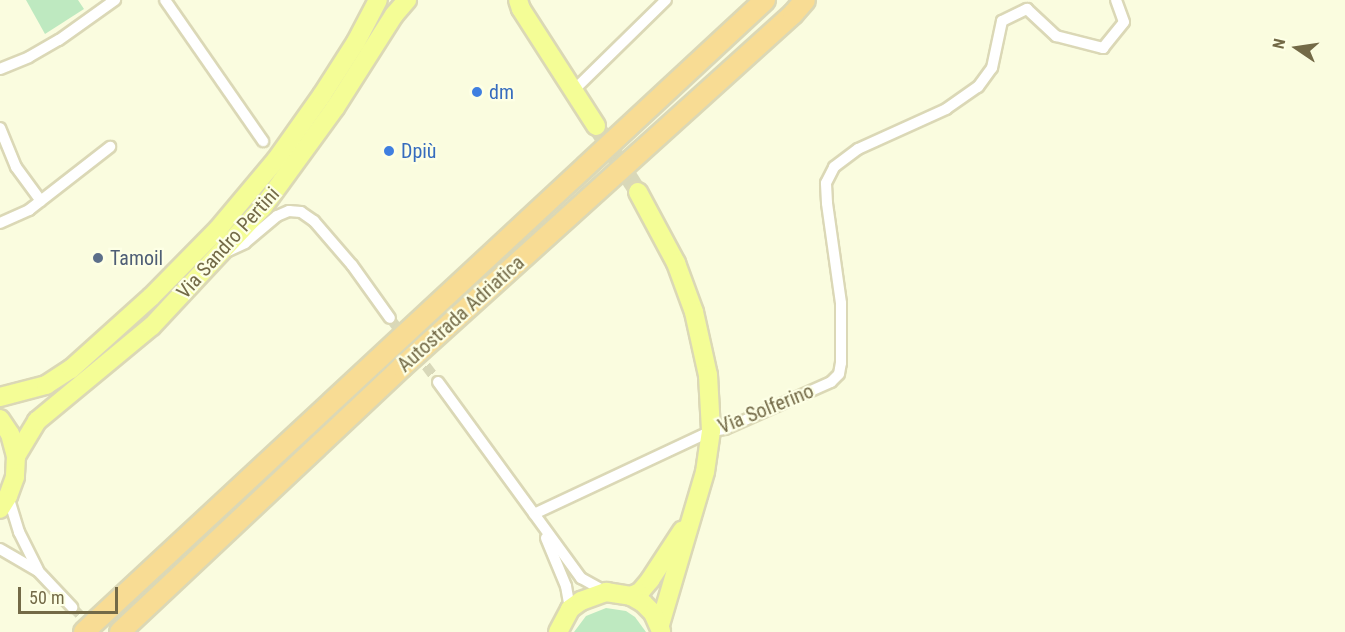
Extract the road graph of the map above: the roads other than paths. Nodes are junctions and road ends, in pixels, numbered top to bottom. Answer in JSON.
{"nodes":[{"id":1,"x":115,"y":0,"type":"edge"},
{"id":2,"x":182,"y":0,"type":"edge"},
{"id":3,"x":378,"y":0,"type":"edge"},
{"id":4,"x":407,"y":0,"type":"edge"},
{"id":5,"x":666,"y":0,"type":"edge"},
{"id":6,"x":765,"y":0,"type":"edge"},
{"id":7,"x":805,"y":0,"type":"edge"},
{"id":8,"x":1116,"y":0,"type":"edge"},
{"id":9,"x":516,"y":3,"type":"edge"},
{"id":10,"x":168,"y":4,"type":"edge"},
{"id":11,"x":0,"y":69,"type":"edge"},
{"id":12,"x":573,"y":91,"type":"junction"},
{"id":13,"x":596,"y":126,"type":"tunnel mouth"},
{"id":14,"x":0,"y":128,"type":"edge"},
{"id":15,"x":263,"y":141,"type":"dead end"},
{"id":16,"x":110,"y":147,"type":"dead end"},
{"id":17,"x":638,"y":192,"type":"tunnel mouth"},
{"id":18,"x":41,"y":201,"type":"junction"},
{"id":19,"x":0,"y":223,"type":"edge"},
{"id":20,"x":220,"y":255,"type":"junction"},
{"id":21,"x":390,"y":318,"type":"tunnel mouth"},
{"id":22,"x":438,"y":382,"type":"tunnel mouth"},
{"id":23,"x":0,"y":397,"type":"edge"},
{"id":24,"x":0,"y":419,"type":"edge"},
{"id":25,"x":711,"y":431,"type":"junction"},
{"id":26,"x":16,"y":456,"type":"junction"},
{"id":27,"x":4,"y":502,"type":"edge"},
{"id":28,"x":538,"y":512,"type":"junction"},
{"id":29,"x":693,"y":514,"type":"junction"},
{"id":30,"x":540,"y":524,"type":"junction"},
{"id":31,"x":0,"y":549,"type":"edge"},
{"id":32,"x":38,"y":571,"type":"junction"},
{"id":33,"x":606,"y":592,"type":"junction"},
{"id":34,"x":631,"y":596,"type":"junction"},
{"id":35,"x":72,"y":607,"type":"tunnel mouth"},
{"id":36,"x":570,"y":609,"type":"junction"},
{"id":37,"x":661,"y":628,"type":"edge"},
{"id":38,"x":84,"y":632,"type":"edge"},
{"id":39,"x":120,"y":632,"type":"edge"},
{"id":40,"x":558,"y":632,"type":"edge"}],
"edges":[{"from":1,"to":11,"type":"street"},
{"from":2,"to":10,"type":"street"},
{"from":3,"to":23,"type":"main road","name":"Via Sandro Pertini"},
{"from":4,"to":20,"type":"main road","name":"Via Sandro Pertini"},
{"from":5,"to":12,"type":"street"},
{"from":6,"to":38,"type":"highway","name":"Autostrada Adriatica"},
{"from":7,"to":39,"type":"highway","name":"Autostrada Adriatica"},
{"from":8,"to":25,"type":"street","name":"Via Solferino"},
{"from":9,"to":12,"type":"main road"},
{"from":10,"to":15,"type":"street"},
{"from":12,"to":13,"type":"main road"},
{"from":14,"to":18,"type":"street"},
{"from":16,"to":18,"type":"street"},
{"from":17,"to":25,"type":"main road"},
{"from":18,"to":19,"type":"street"},
{"from":20,"to":21,"type":"street"},
{"from":20,"to":26,"type":"main road","name":"Via Sandro Pertini"},
{"from":22,"to":28,"type":"street"},
{"from":24,"to":26,"type":"main road","name":"Via Sandro Pertini"},
{"from":25,"to":28,"type":"street","name":"Via Solferino"},
{"from":25,"to":29,"type":"main road"},
{"from":26,"to":27,"type":"main road","name":"Via Sandro Pertini"},
{"from":27,"to":32,"type":"street"},
{"from":28,"to":30,"type":"street"},
{"from":29,"to":34,"type":"main road"},
{"from":29,"to":37,"type":"main road"},
{"from":30,"to":33,"type":"street"},
{"from":30,"to":36,"type":"street"},
{"from":31,"to":32,"type":"street"},
{"from":32,"to":35,"type":"street"},
{"from":33,"to":34,"type":"main road"},
{"from":33,"to":36,"type":"main road"},
{"from":34,"to":37,"type":"main road"},
{"from":36,"to":40,"type":"main road"}]}
